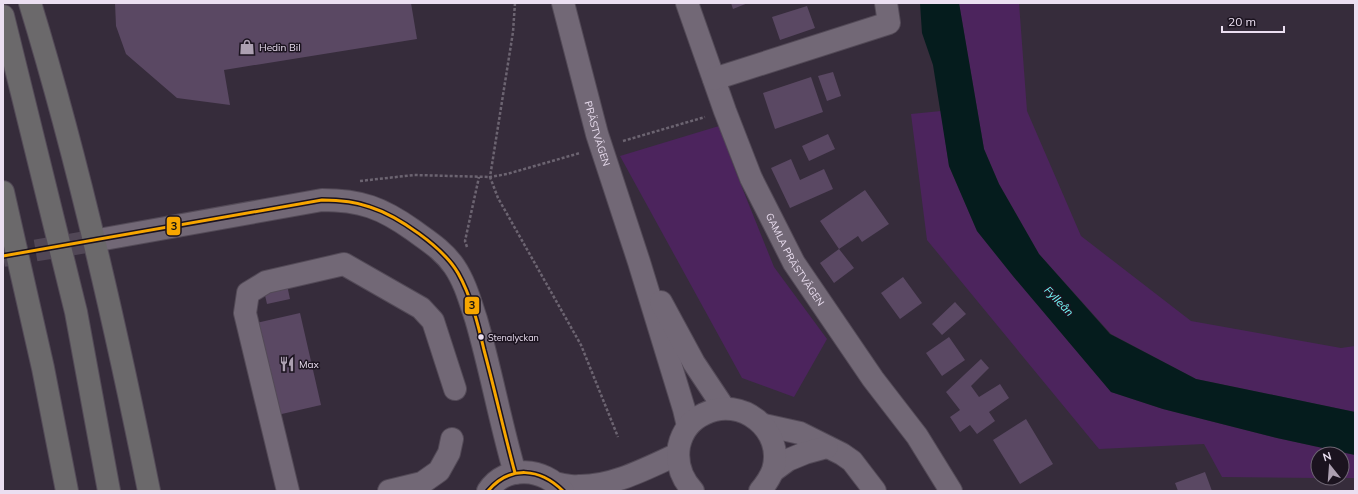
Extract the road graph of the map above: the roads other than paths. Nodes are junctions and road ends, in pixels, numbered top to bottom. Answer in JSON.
{"nodes":[{"id":1,"x":30,"y":3,"type":"edge"},
{"id":2,"x":563,"y":3,"type":"edge"},
{"id":3,"x":687,"y":3,"type":"edge"},
{"id":4,"x":886,"y":3,"type":"edge"},
{"id":5,"x":3,"y":16,"type":"edge"},
{"id":6,"x":714,"y":79,"type":"junction"},
{"id":7,"x":3,"y":192,"type":"edge"},
{"id":8,"x":104,"y":239,"type":"tunnel mouth"},
{"id":9,"x":639,"y":262,"type":"junction"},
{"id":10,"x":455,"y":389,"type":"dead end"},
{"id":11,"x":724,"y":408,"type":"junction"},
{"id":12,"x":764,"y":425,"type":"junction"},
{"id":13,"x":688,"y":426,"type":"junction"},
{"id":14,"x":452,"y":439,"type":"dead end"},
{"id":15,"x":827,"y":447,"type":"junction"},
{"id":16,"x":678,"y":454,"type":"junction"},
{"id":17,"x":773,"y":471,"type":"junction"},
{"id":18,"x":515,"y":473,"type":"junction"},
{"id":19,"x":561,"y":488,"type":"edge"},
{"id":20,"x":67,"y":491,"type":"edge"},
{"id":21,"x":109,"y":491,"type":"edge"},
{"id":22,"x":149,"y":491,"type":"edge"},
{"id":23,"x":288,"y":491,"type":"edge"},
{"id":24,"x":389,"y":491,"type":"edge"},
{"id":25,"x":488,"y":491,"type":"edge"},
{"id":26,"x":693,"y":491,"type":"edge"},
{"id":27,"x":760,"y":491,"type":"edge"},
{"id":28,"x":875,"y":491,"type":"edge"},
{"id":29,"x":951,"y":491,"type":"edge"}],
"edges":[{"from":1,"to":22,"type":"highway"},
{"from":2,"to":9,"type":"street","name":"PRÄSTVÄGEN"},
{"from":3,"to":6,"type":"street","name":"GAMLA PRÄSTVÄGEN"},
{"from":4,"to":6,"type":"street"},
{"from":5,"to":21,"type":"highway"},
{"from":6,"to":29,"type":"street","name":"GAMLA PRÄSTVÄGEN"},
{"from":7,"to":20,"type":"highway"},
{"from":8,"to":18,"type":"street"},
{"from":9,"to":11,"type":"street","name":"PRÄSTVÄGEN"},
{"from":9,"to":13,"type":"street","name":"PRÄSTVÄGEN"},
{"from":10,"to":23,"type":"street"},
{"from":11,"to":12,"type":"street"},
{"from":11,"to":13,"type":"street"},
{"from":12,"to":15,"type":"street"},
{"from":12,"to":17,"type":"street"},
{"from":13,"to":16,"type":"street"},
{"from":14,"to":24,"type":"street"},
{"from":15,"to":17,"type":"street"},
{"from":15,"to":28,"type":"street"},
{"from":16,"to":19,"type":"street"},
{"from":16,"to":26,"type":"street"},
{"from":17,"to":27,"type":"street"},
{"from":18,"to":19,"type":"street"},
{"from":18,"to":25,"type":"street"}]}
